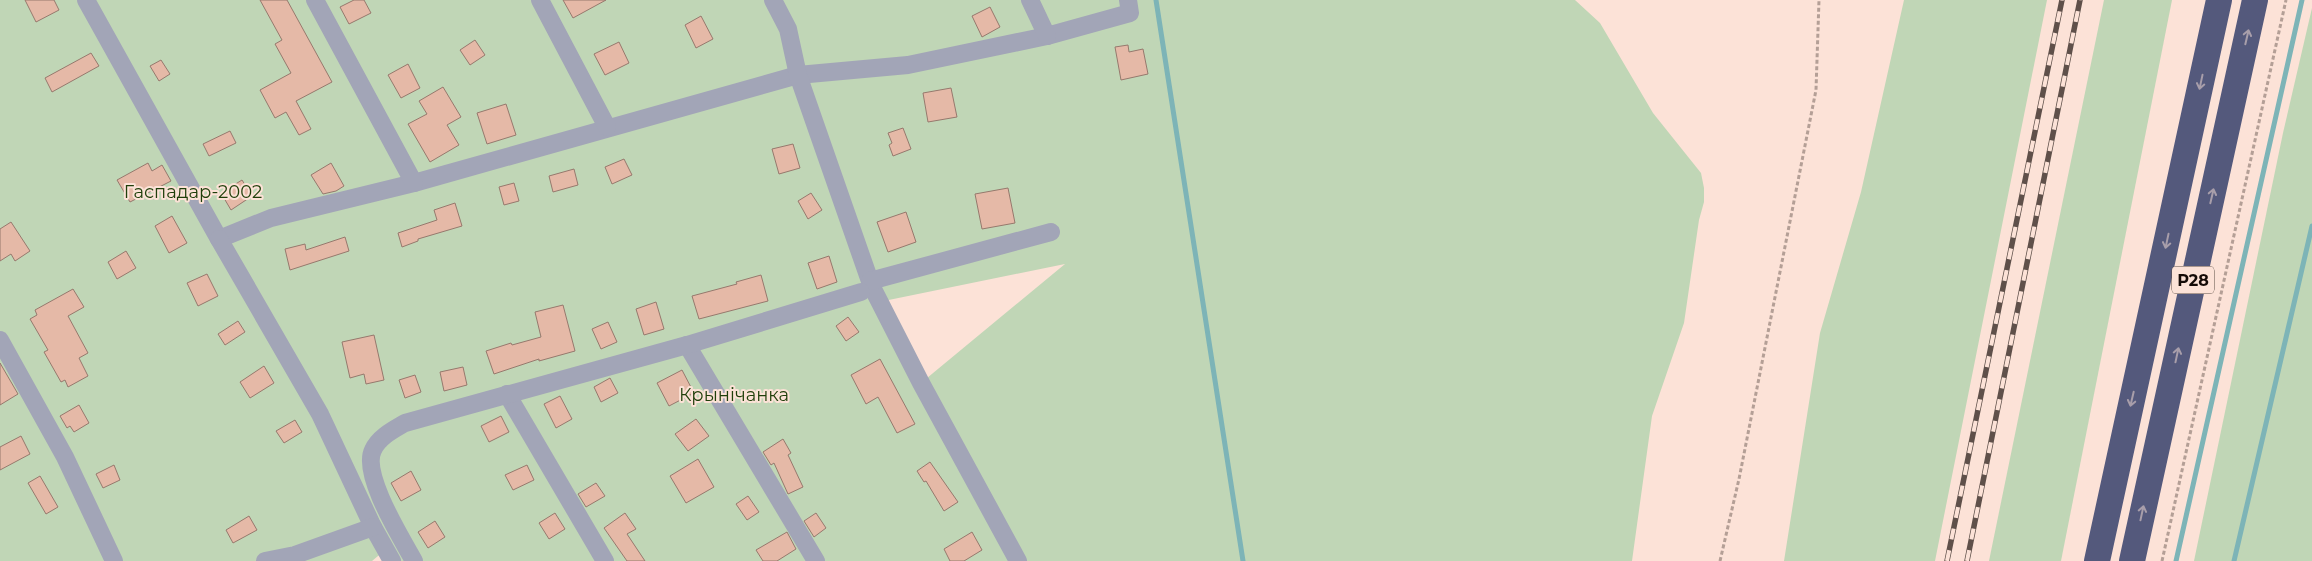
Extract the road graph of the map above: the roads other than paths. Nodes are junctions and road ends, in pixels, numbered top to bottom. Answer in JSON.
{"nodes":[{"id":1,"x":86,"y":0,"type":"edge"},
{"id":2,"x":314,"y":0,"type":"edge"},
{"id":3,"x":540,"y":0,"type":"edge"},
{"id":4,"x":773,"y":0,"type":"edge"},
{"id":5,"x":1030,"y":0,"type":"edge"},
{"id":6,"x":1128,"y":0,"type":"edge"},
{"id":7,"x":2219,"y":0,"type":"edge"},
{"id":8,"x":2255,"y":0,"type":"edge"},
{"id":9,"x":1047,"y":36,"type":"junction"},
{"id":10,"x":798,"y":75,"type":"junction"},
{"id":11,"x":607,"y":127,"type":"junction"},
{"id":12,"x":414,"y":183,"type":"junction"},
{"id":13,"x":1051,"y":232,"type":"dead end"},
{"id":14,"x":219,"y":238,"type":"junction"},
{"id":15,"x":866,"y":287,"type":"junction"},
{"id":16,"x":0,"y":340,"type":"edge"},
{"id":17,"x":686,"y":345,"type":"junction"},
{"id":18,"x":507,"y":394,"type":"junction"},
{"id":19,"x":373,"y":527,"type":"junction"},
{"id":20,"x":114,"y":561,"type":"edge"},
{"id":21,"x":265,"y":561,"type":"edge"},
{"id":22,"x":392,"y":561,"type":"edge"},
{"id":23,"x":414,"y":561,"type":"edge"},
{"id":24,"x":605,"y":561,"type":"edge"},
{"id":25,"x":816,"y":561,"type":"edge"},
{"id":26,"x":1018,"y":561,"type":"edge"},
{"id":27,"x":2096,"y":561,"type":"edge"},
{"id":28,"x":2132,"y":561,"type":"edge"}],
"edges":[{"from":1,"to":14,"type":"street"},
{"from":2,"to":12,"type":"street"},
{"from":3,"to":11,"type":"street"},
{"from":4,"to":10,"type":"street"},
{"from":5,"to":9,"type":"street"},
{"from":6,"to":9,"type":"street"},
{"from":7,"to":27,"type":"highway","number":"Р28","one_way":true},
{"from":28,"to":8,"type":"highway","number":"Р28","one_way":true},
{"from":9,"to":10,"type":"street"},
{"from":10,"to":11,"type":"street"},
{"from":10,"to":15,"type":"street"},
{"from":11,"to":12,"type":"street"},
{"from":12,"to":14,"type":"street"},
{"from":13,"to":15,"type":"street"},
{"from":14,"to":19,"type":"street"},
{"from":15,"to":17,"type":"street"},
{"from":15,"to":26,"type":"street"},
{"from":16,"to":20,"type":"street"},
{"from":17,"to":18,"type":"street"},
{"from":17,"to":25,"type":"street"},
{"from":18,"to":23,"type":"street"},
{"from":18,"to":24,"type":"street"},
{"from":19,"to":21,"type":"street"},
{"from":19,"to":22,"type":"street"}]}
